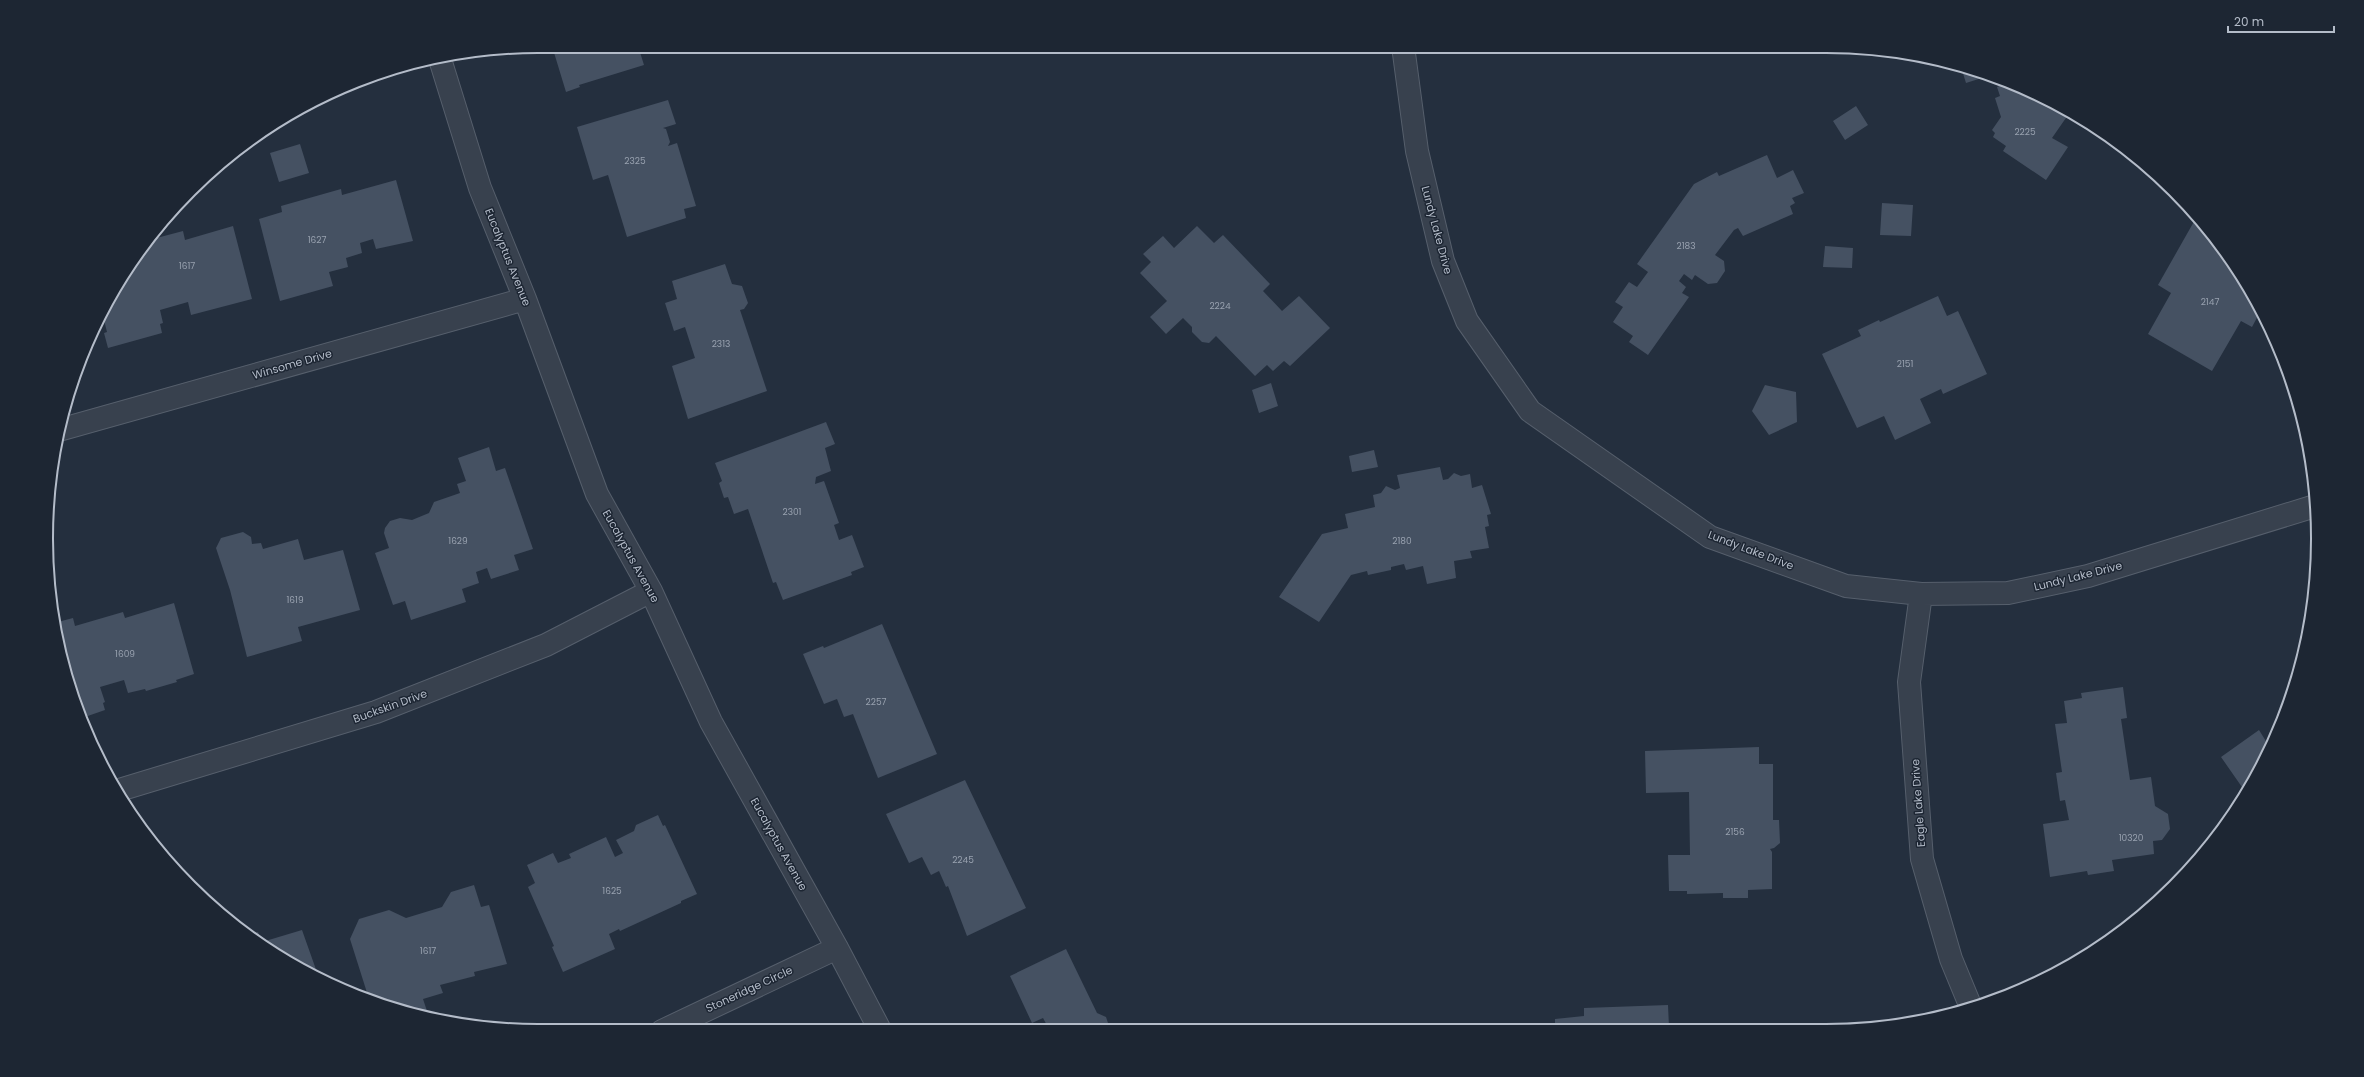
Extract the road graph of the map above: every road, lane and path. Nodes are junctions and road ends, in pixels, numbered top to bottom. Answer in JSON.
{"nodes":[{"id":1,"x":1404,"y":53,"type":"edge"},
{"id":2,"x":441,"y":63,"type":"edge"},
{"id":3,"x":525,"y":299,"type":"junction"},
{"id":4,"x":66,"y":428,"type":"edge"},
{"id":5,"x":2310,"y":508,"type":"edge"},
{"id":6,"x":651,"y":590,"type":"junction"},
{"id":7,"x":1921,"y":594,"type":"junction"},
{"id":8,"x":123,"y":789,"type":"edge"},
{"id":9,"x":837,"y":948,"type":"junction"},
{"id":10,"x":1969,"y":1002,"type":"edge"},
{"id":11,"x":677,"y":1024,"type":"edge"},
{"id":12,"x":877,"y":1024,"type":"edge"}],
"edges":[{"from":1,"to":7,"type":"street","name":"Lundy Lake Drive"},
{"from":2,"to":3,"type":"street","name":"Eucalyptus Avenue"},
{"from":3,"to":4,"type":"street","name":"Winsome Drive"},
{"from":3,"to":6,"type":"street","name":"Eucalyptus Avenue"},
{"from":5,"to":7,"type":"street","name":"Lundy Lake Drive"},
{"from":6,"to":8,"type":"street","name":"Buckskin Drive"},
{"from":6,"to":9,"type":"street","name":"Eucalyptus Avenue"},
{"from":7,"to":10,"type":"street","name":"Eagle Lake Drive"},
{"from":9,"to":11,"type":"street","name":"Stoneridge Circle"},
{"from":9,"to":12,"type":"street","name":"Eucalyptus Avenue"}]}
